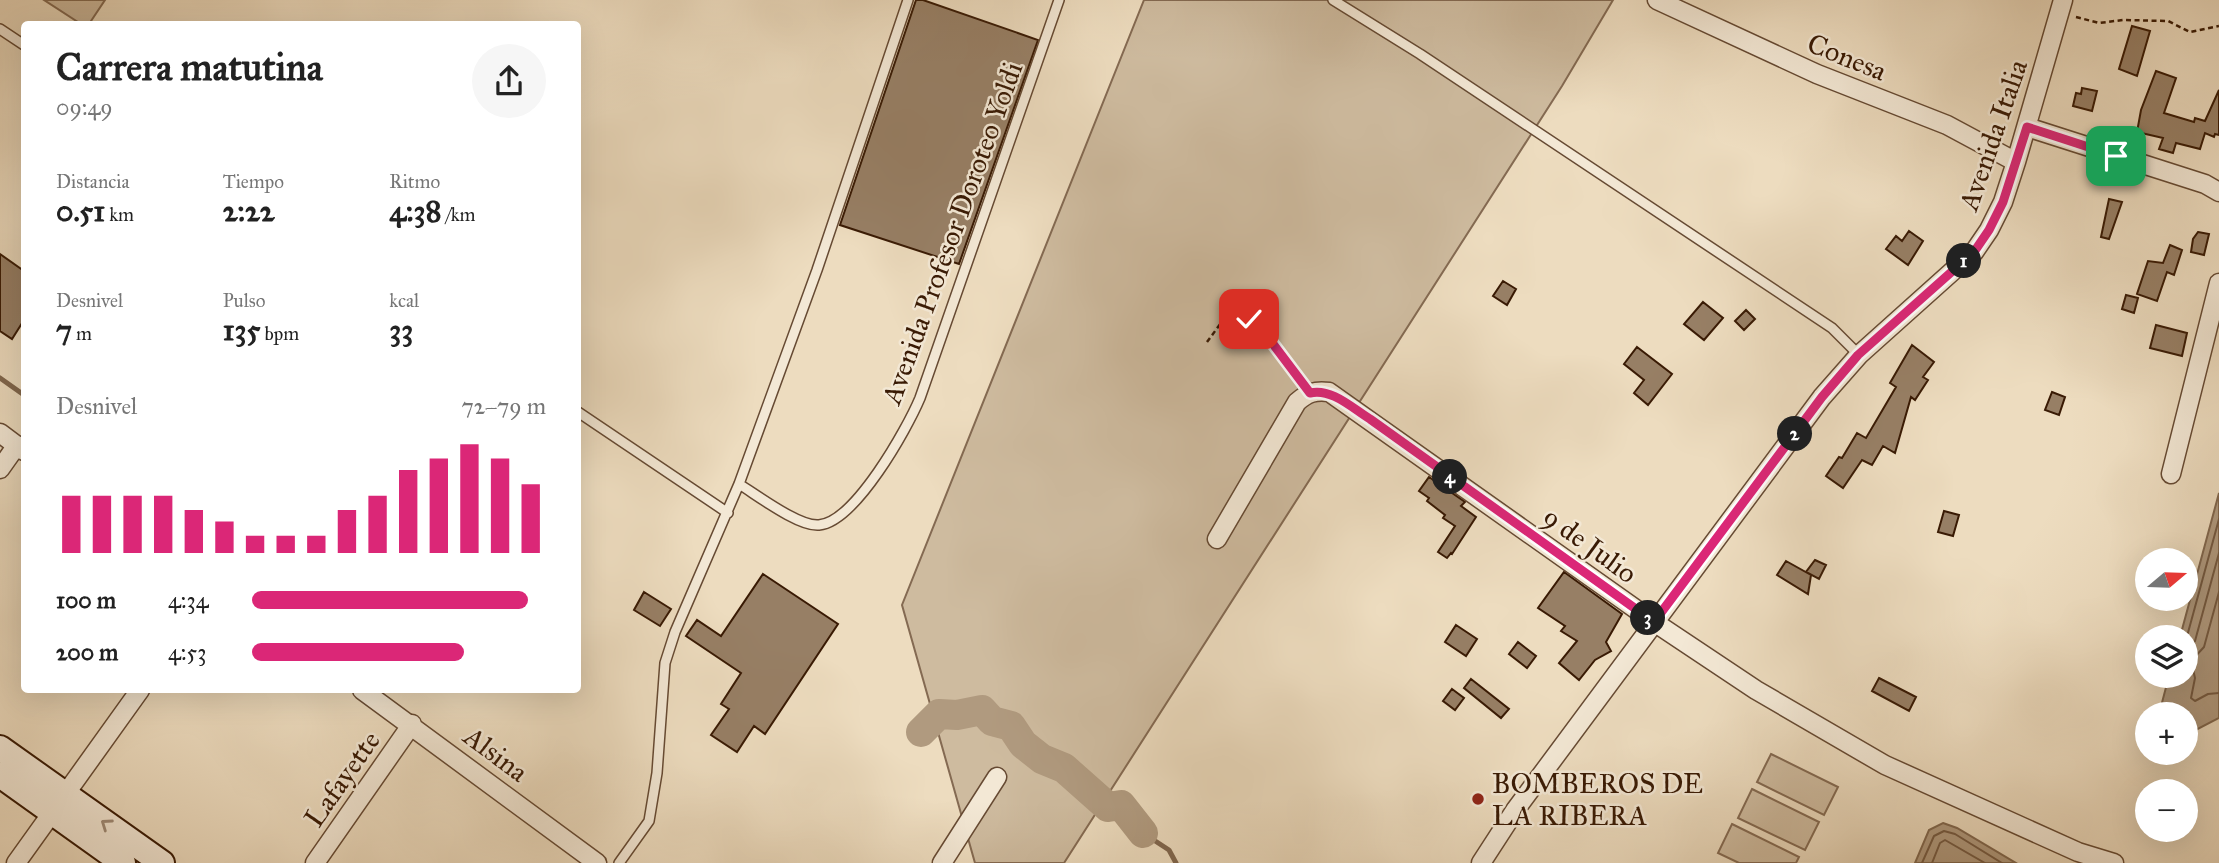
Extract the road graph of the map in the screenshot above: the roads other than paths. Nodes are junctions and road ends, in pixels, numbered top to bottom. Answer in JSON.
{"nodes":[{"id":1,"x":908,"y":0,"type":"edge"},
{"id":2,"x":1059,"y":0,"type":"edge"},
{"id":3,"x":1333,"y":0,"type":"edge"},
{"id":4,"x":1657,"y":0,"type":"edge"},
{"id":5,"x":2062,"y":1,"type":"edge"},
{"id":6,"x":0,"y":29,"type":"edge"},
{"id":7,"x":21,"y":42,"type":"edge"},
{"id":8,"x":2027,"y":127,"type":"junction"},
{"id":9,"x":2016,"y":162,"type":"junction"},
{"id":10,"x":2219,"y":192,"type":"edge"},
{"id":11,"x":2219,"y":283,"type":"edge"},
{"id":12,"x":1858,"y":355,"type":"junction"},
{"id":13,"x":581,"y":414,"type":"edge"},
{"id":14,"x":0,"y":433,"type":"edge"},
{"id":15,"x":21,"y":448,"type":"edge"},
{"id":16,"x":0,"y":470,"type":"edge"},
{"id":17,"x":2171,"y":474,"type":"dead end"},
{"id":18,"x":739,"y":484,"type":"junction"},
{"id":19,"x":728,"y":513,"type":"junction"},
{"id":20,"x":1217,"y":539,"type":"dead end"},
{"id":21,"x":1654,"y":622,"type":"junction"},
{"id":22,"x":138,"y":693,"type":"edge"},
{"id":23,"x":366,"y":693,"type":"edge"},
{"id":24,"x":412,"y":724,"type":"junction"},
{"id":25,"x":0,"y":748,"type":"edge"},
{"id":26,"x":0,"y":775,"type":"edge"},
{"id":27,"x":997,"y":777,"type":"dead end"},
{"id":28,"x":59,"y":804,"type":"junction"},
{"id":29,"x":2080,"y":857,"type":"edge"},
{"id":30,"x":16,"y":863,"type":"edge"},
{"id":31,"x":123,"y":863,"type":"edge"},
{"id":32,"x":162,"y":863,"type":"edge"},
{"id":33,"x":316,"y":863,"type":"edge"},
{"id":34,"x":597,"y":863,"type":"edge"},
{"id":35,"x":619,"y":863,"type":"edge"},
{"id":36,"x":942,"y":863,"type":"edge"},
{"id":37,"x":1481,"y":863,"type":"edge"},
{"id":38,"x":2114,"y":863,"type":"edge"}],
"edges":[{"from":1,"to":18,"type":"lane"},
{"from":2,"to":18,"type":"lane","name":"Avenida Profesor Doroteo Yoldi"},
{"from":3,"to":12,"type":"lane"},
{"from":4,"to":9,"type":"street","name":"Conesa"},
{"from":5,"to":8,"type":"street","name":"Avenida Italia"},
{"from":6,"to":7,"type":"lane"},
{"from":8,"to":9,"type":"street","name":"Avenida Italia"},
{"from":8,"to":10,"type":"street"},
{"from":9,"to":12,"type":"street","name":"Avenida Italia"},
{"from":11,"to":17,"type":"street"},
{"from":12,"to":21,"type":"street","name":"Avenida Italia"},
{"from":13,"to":19,"type":"lane"},
{"from":14,"to":15,"type":"street"},
{"from":15,"to":16,"type":"street"},
{"from":18,"to":19,"type":"lane"},
{"from":19,"to":35,"type":"lane"},
{"from":20,"to":21,"type":"street","name":"9 de Julio"},
{"from":21,"to":29,"type":"street","name":"9 de Julio"},
{"from":21,"to":37,"type":"street","name":"Avenida Italia"},
{"from":22,"to":28,"type":"street"},
{"from":23,"to":24,"type":"street","name":"Alsina"},
{"from":24,"to":33,"type":"street","name":"Lafayette"},
{"from":24,"to":34,"type":"street","name":"Alsina"},
{"from":25,"to":28,"type":"main road"},
{"from":26,"to":28,"type":"main road"},
{"from":27,"to":36,"type":"street"},
{"from":28,"to":30,"type":"street"},
{"from":28,"to":31,"type":"main road"},
{"from":32,"to":28,"type":"main road","one_way":true},
{"from":29,"to":38,"type":"street","name":"9 de Julio"}]}
